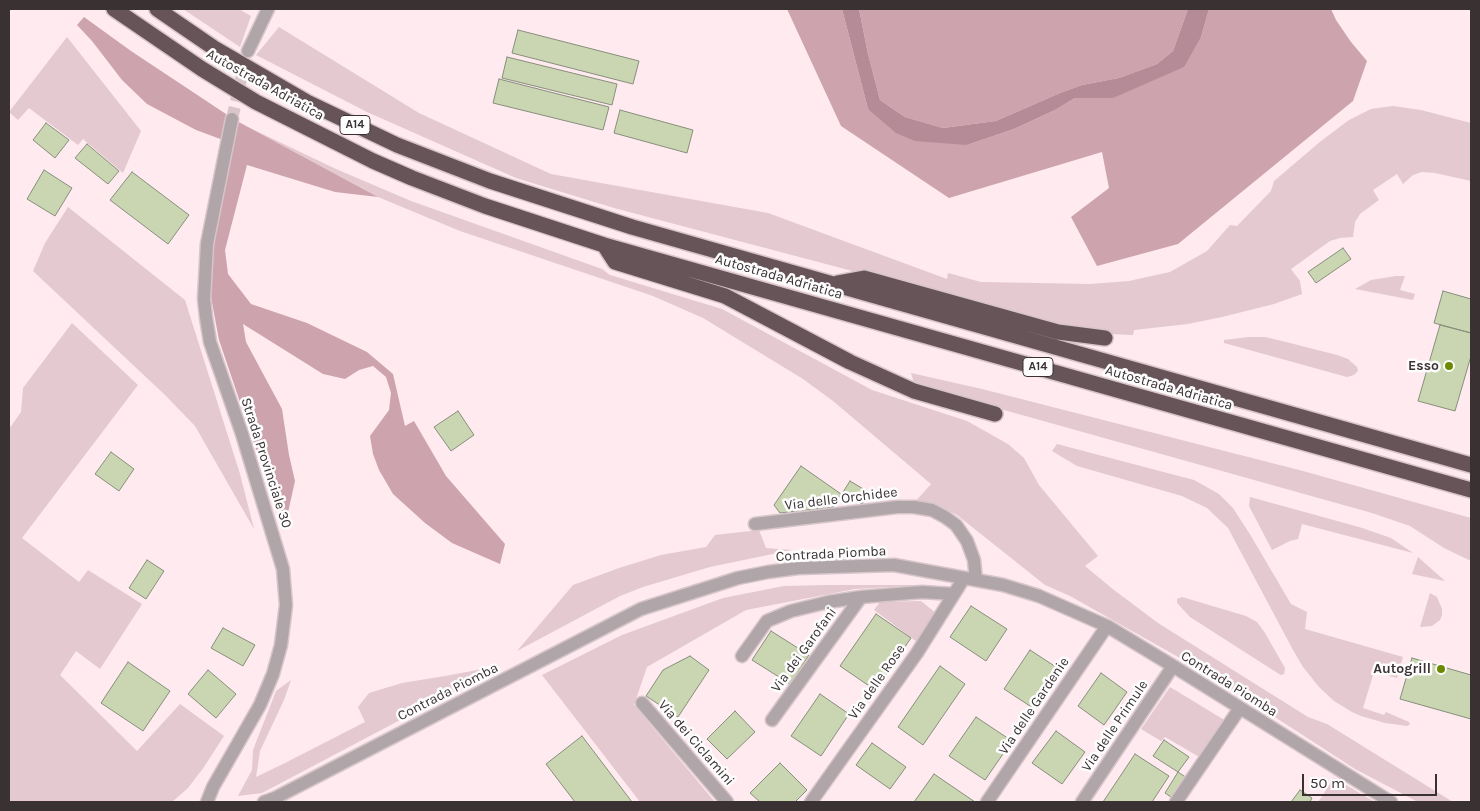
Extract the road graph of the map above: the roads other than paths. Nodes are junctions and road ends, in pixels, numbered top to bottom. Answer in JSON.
{"nodes":[{"id":1,"x":114,"y":9,"type":"edge"},
{"id":2,"x":158,"y":9,"type":"edge"},
{"id":3,"x":268,"y":9,"type":"edge"},
{"id":4,"x":248,"y":51,"type":"tunnel mouth"},
{"id":5,"x":232,"y":119,"type":"tunnel mouth"},
{"id":6,"x":604,"y":245,"type":"junction"},
{"id":7,"x":833,"y":284,"type":"junction"},
{"id":8,"x":1104,"y":338,"type":"dead end"},
{"id":9,"x":995,"y":414,"type":"dead end"},
{"id":10,"x":1471,"y":464,"type":"edge"},
{"id":11,"x":1471,"y":490,"type":"edge"},
{"id":12,"x":755,"y":524,"type":"dead end"},
{"id":13,"x":970,"y":579,"type":"junction"},
{"id":14,"x":954,"y":594,"type":"junction"},
{"id":15,"x":861,"y":597,"type":"junction"},
{"id":16,"x":1107,"y":626,"type":"junction"},
{"id":17,"x":742,"y":656,"type":"dead end"},
{"id":18,"x":1174,"y":666,"type":"junction"},
{"id":19,"x":642,"y":704,"type":"dead end"},
{"id":20,"x":1240,"y":708,"type":"junction"},
{"id":21,"x":772,"y":720,"type":"dead end"},
{"id":22,"x":207,"y":802,"type":"edge"},
{"id":23,"x":264,"y":802,"type":"edge"},
{"id":24,"x":727,"y":802,"type":"edge"},
{"id":25,"x":811,"y":802,"type":"edge"},
{"id":26,"x":987,"y":802,"type":"edge"},
{"id":27,"x":1082,"y":802,"type":"edge"},
{"id":28,"x":1176,"y":802,"type":"edge"},
{"id":29,"x":1391,"y":802,"type":"edge"}],
"edges":[{"from":1,"to":6,"type":"highway","name":"Autostrada Adriatica","number":"A14"},
{"from":2,"to":7,"type":"highway","name":"Autostrada Adriatica","number":"A14"},
{"from":3,"to":4,"type":"street"},
{"from":5,"to":22,"type":"street","name":"Strada Provinciale 30"},
{"from":6,"to":9,"type":"highway"},
{"from":6,"to":11,"type":"highway","name":"Autostrada Adriatica","number":"A14"},
{"from":7,"to":8,"type":"highway"},
{"from":7,"to":10,"type":"highway","name":"Autostrada Adriatica","number":"A14"},
{"from":12,"to":13,"type":"street","name":"Via delle Orchidee"},
{"from":13,"to":14,"type":"street","name":"Via delle Rose"},
{"from":13,"to":16,"type":"street","name":"Contrada Piomba"},
{"from":13,"to":23,"type":"street","name":"Contrada Piomba"},
{"from":14,"to":15,"type":"street"},
{"from":14,"to":25,"type":"street","name":"Via delle Rose"},
{"from":15,"to":17,"type":"street"},
{"from":15,"to":21,"type":"street","name":"Via dei Garofani"},
{"from":16,"to":18,"type":"street","name":"Contrada Piomba"},
{"from":16,"to":26,"type":"street","name":"Via delle Gardenie"},
{"from":18,"to":20,"type":"street","name":"Contrada Piomba"},
{"from":18,"to":27,"type":"street","name":"Via delle Primule"},
{"from":19,"to":24,"type":"street","name":"Via dei Ciclamini"},
{"from":20,"to":28,"type":"street"},
{"from":20,"to":29,"type":"street","name":"Contrada Piomba"}]}
